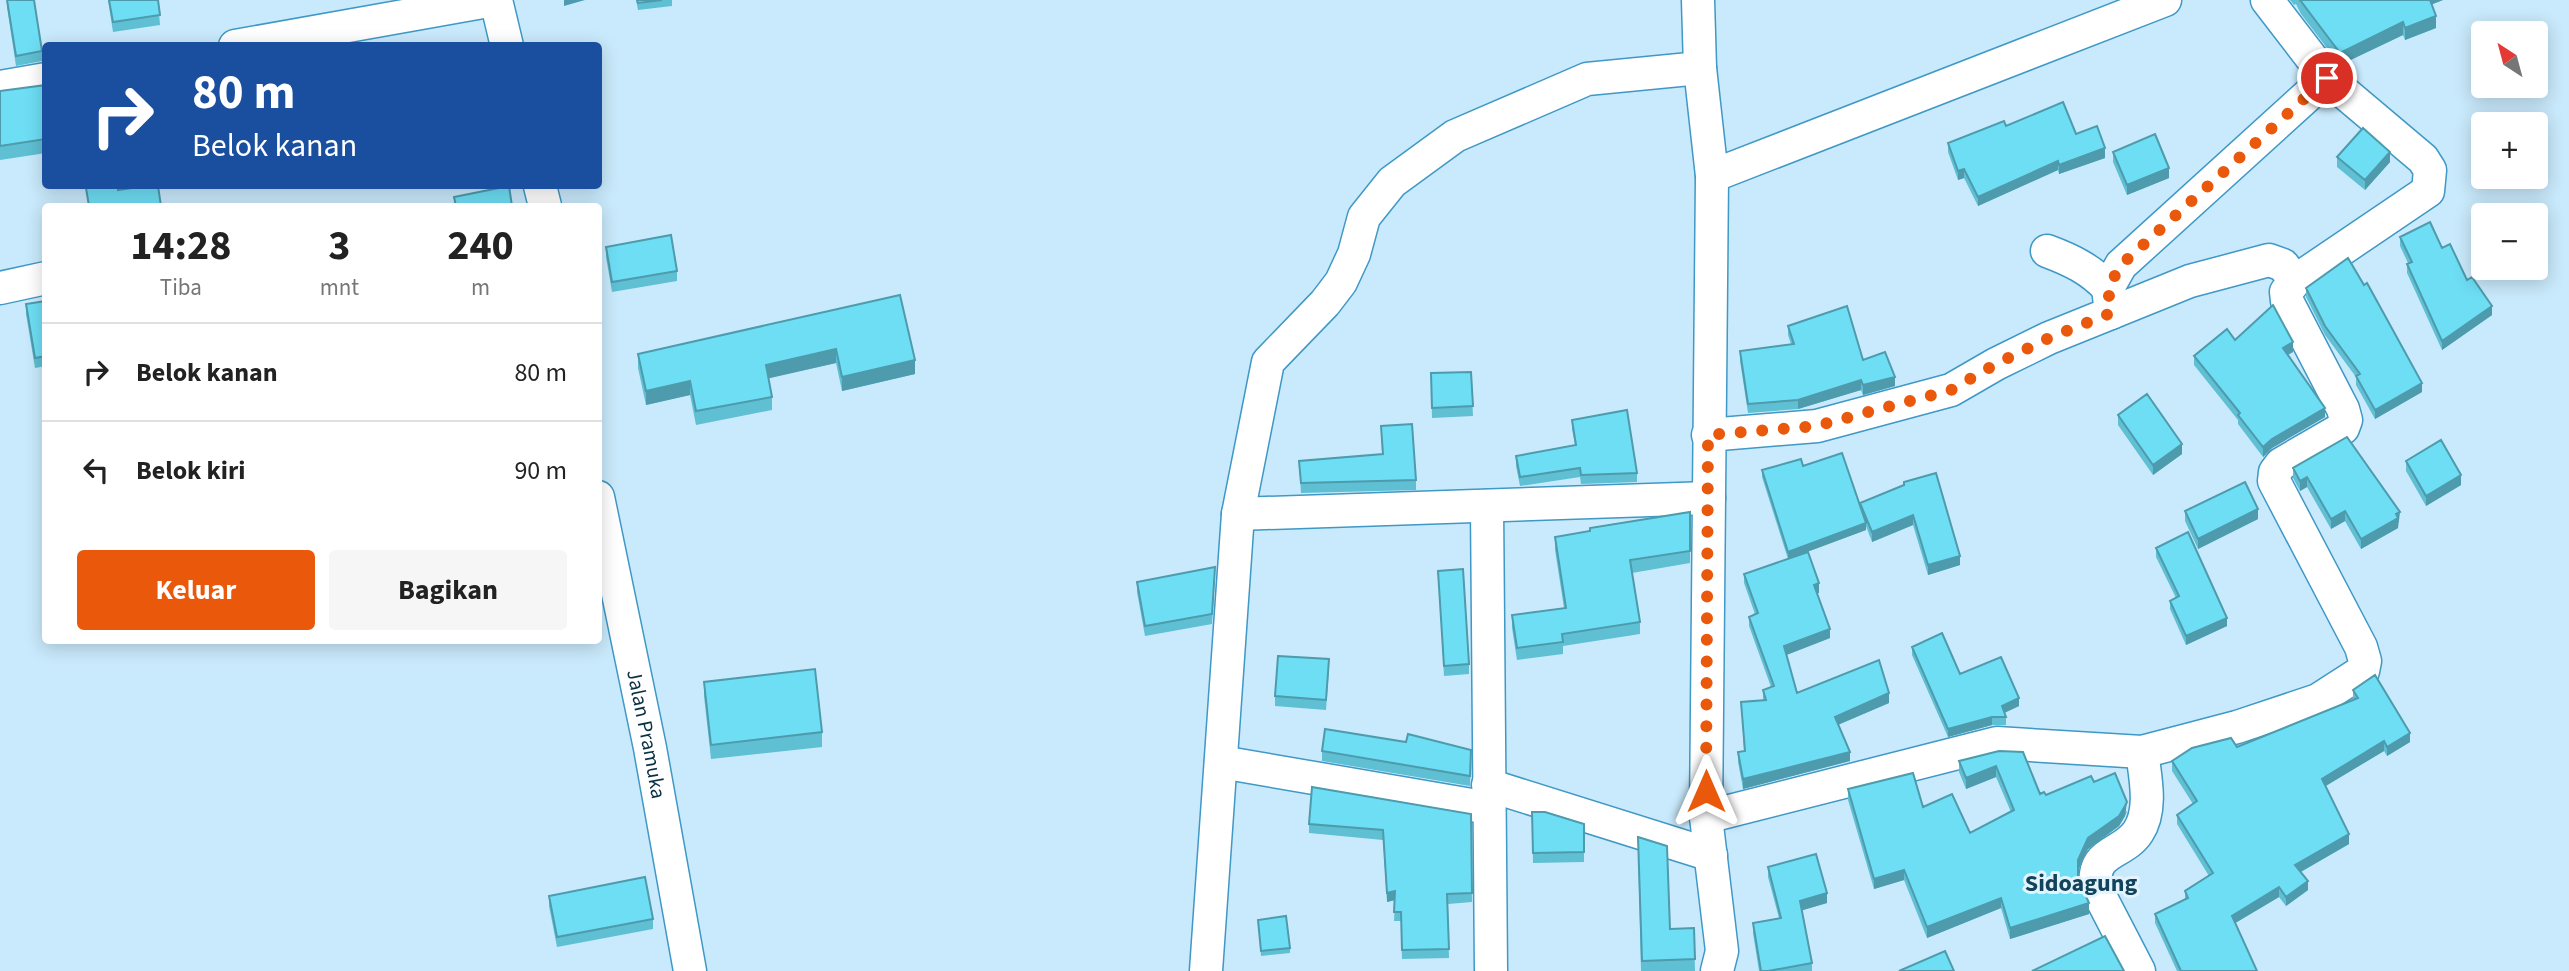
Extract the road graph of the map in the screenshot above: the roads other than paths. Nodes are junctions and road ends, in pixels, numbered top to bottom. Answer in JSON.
{"nodes":[{"id":1,"x":495,"y":0,"type":"edge"},
{"id":2,"x":1698,"y":0,"type":"edge"},
{"id":3,"x":2165,"y":0,"type":"edge"},
{"id":4,"x":2267,"y":0,"type":"edge"},
{"id":5,"x":258,"y":42,"type":"edge"},
{"id":6,"x":505,"y":42,"type":"edge"},
{"id":7,"x":1700,"y":68,"type":"junction"},
{"id":8,"x":2327,"y":78,"type":"junction"},
{"id":9,"x":42,"y":80,"type":"edge"},
{"id":10,"x":0,"y":87,"type":"edge"},
{"id":11,"x":1712,"y":176,"type":"junction"},
{"id":12,"x":2047,"y":251,"type":"dead end"},
{"id":13,"x":42,"y":279,"type":"edge"},
{"id":14,"x":2295,"y":281,"type":"junction"},
{"id":15,"x":0,"y":288,"type":"edge"},
{"id":16,"x":2109,"y":300,"type":"junction"},
{"id":17,"x":1708,"y":435,"type":"junction"},
{"id":18,"x":1709,"y":498,"type":"junction"},
{"id":19,"x":1487,"y":506,"type":"junction"},
{"id":20,"x":1238,"y":514,"type":"junction"},
{"id":21,"x":602,"y":516,"type":"edge"},
{"id":22,"x":2142,"y":752,"type":"junction"},
{"id":23,"x":1221,"y":761,"type":"junction"},
{"id":24,"x":1489,"y":796,"type":"junction"},
{"id":25,"x":1706,"y":817,"type":"junction"},
{"id":26,"x":1711,"y":855,"type":"junction"},
{"id":27,"x":690,"y":971,"type":"edge"},
{"id":28,"x":1206,"y":971,"type":"edge"},
{"id":29,"x":1491,"y":971,"type":"edge"},
{"id":30,"x":1717,"y":971,"type":"edge"},
{"id":31,"x":2139,"y":971,"type":"edge"}],
"edges":[{"from":1,"to":5,"type":"street"},
{"from":1,"to":6,"type":"street"},
{"from":2,"to":7,"type":"street"},
{"from":3,"to":11,"type":"street"},
{"from":4,"to":8,"type":"street"},
{"from":7,"to":11,"type":"street"},
{"from":7,"to":20,"type":"street"},
{"from":8,"to":14,"type":"street"},
{"from":8,"to":16,"type":"street"},
{"from":9,"to":10,"type":"street"},
{"from":11,"to":17,"type":"street"},
{"from":12,"to":16,"type":"street"},
{"from":13,"to":15,"type":"street"},
{"from":14,"to":16,"type":"street"},
{"from":14,"to":22,"type":"street"},
{"from":16,"to":17,"type":"street"},
{"from":17,"to":18,"type":"street"},
{"from":18,"to":19,"type":"street"},
{"from":18,"to":25,"type":"street"},
{"from":19,"to":20,"type":"street"},
{"from":19,"to":24,"type":"street"},
{"from":20,"to":23,"type":"street"},
{"from":21,"to":27,"type":"street","name":"Jalan Pramuka"},
{"from":22,"to":25,"type":"street"},
{"from":22,"to":31,"type":"street"},
{"from":23,"to":24,"type":"street"},
{"from":23,"to":28,"type":"street"},
{"from":24,"to":26,"type":"street"},
{"from":24,"to":29,"type":"street"},
{"from":25,"to":26,"type":"street"},
{"from":26,"to":30,"type":"street"}]}
